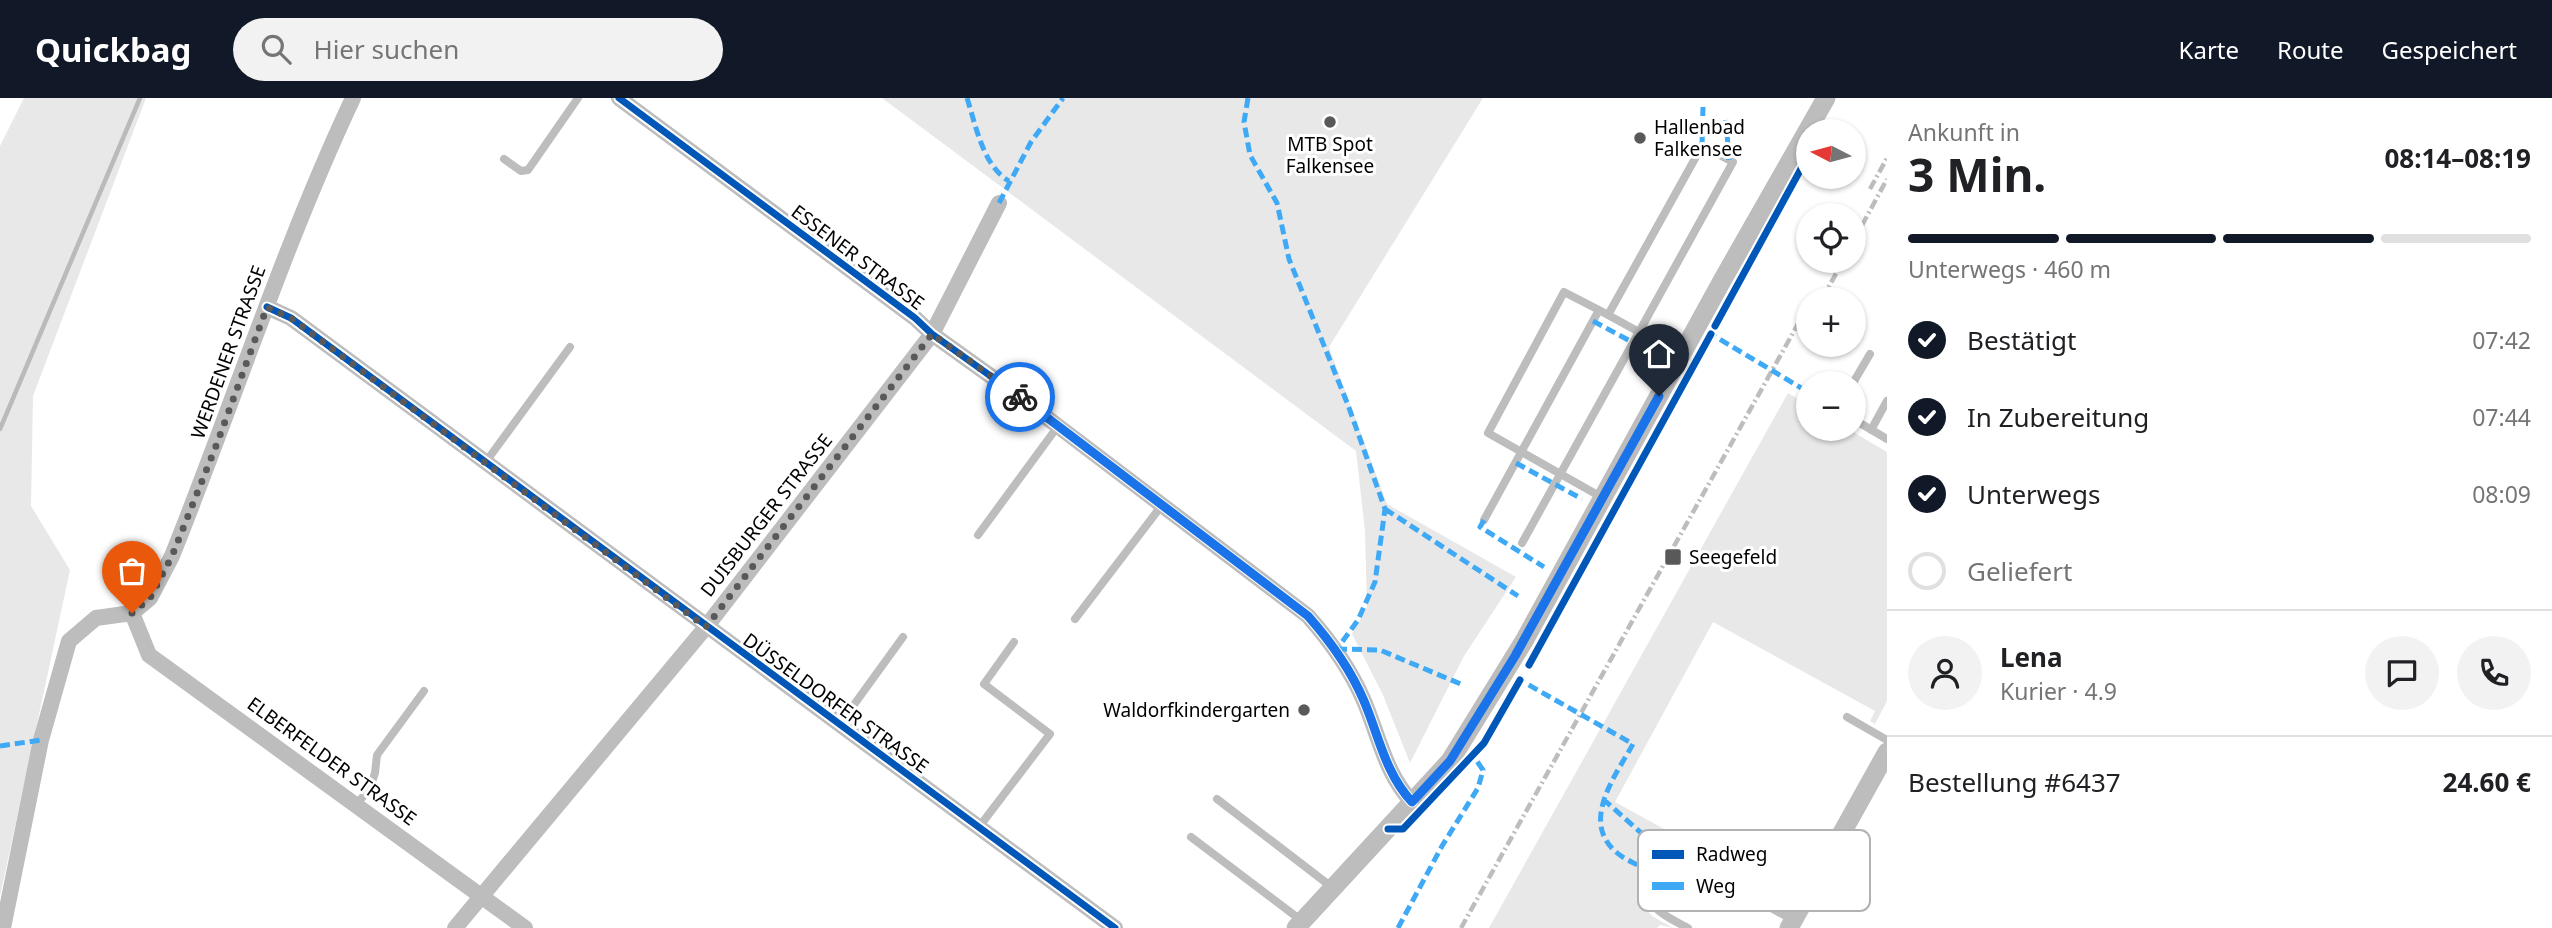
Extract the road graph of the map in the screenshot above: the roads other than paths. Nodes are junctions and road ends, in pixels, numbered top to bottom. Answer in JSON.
{"nodes":[{"id":1,"x":353,"y":98,"type":"edge"},
{"id":2,"x":578,"y":98,"type":"edge"},
{"id":3,"x":619,"y":98,"type":"edge"},
{"id":4,"x":1816,"y":98,"type":"edge"},
{"id":5,"x":1826,"y":98,"type":"edge"},
{"id":6,"x":1793,"y":152,"type":"junction"},
{"id":7,"x":504,"y":159,"type":"dead end"},
{"id":8,"x":999,"y":203,"type":"dead end"},
{"id":9,"x":267,"y":307,"type":"junction"},
{"id":10,"x":1599,"y":310,"type":"junction"},
{"id":11,"x":1608,"y":315,"type":"junction"},
{"id":12,"x":1639,"y":332,"type":"junction"},
{"id":13,"x":932,"y":334,"type":"junction"},
{"id":14,"x":570,"y":347,"type":"dead end"},
{"id":15,"x":1870,"y":354,"type":"dead end"},
{"id":16,"x":1682,"y":355,"type":"junction"},
{"id":17,"x":1860,"y":371,"type":"edge"},
{"id":18,"x":1887,"y":401,"type":"edge"},
{"id":19,"x":1058,"y":426,"type":"junction"},
{"id":20,"x":1866,"y":426,"type":"edge"},
{"id":21,"x":1871,"y":429,"type":"junction"},
{"id":22,"x":1887,"y":439,"type":"edge"},
{"id":23,"x":1523,"y":452,"type":"junction"},
{"id":24,"x":485,"y":463,"type":"junction"},
{"id":25,"x":1562,"y":474,"type":"junction"},
{"id":26,"x":1603,"y":498,"type":"junction"},
{"id":27,"x":1162,"y":505,"type":"junction"},
{"id":28,"x":1484,"y":520,"type":"dead end"},
{"id":29,"x":978,"y":535,"type":"dead end"},
{"id":30,"x":1522,"y":543,"type":"dead end"},
{"id":31,"x":132,"y":613,"type":"junction"},
{"id":32,"x":1075,"y":619,"type":"dead end"},
{"id":33,"x":706,"y":627,"type":"junction"},
{"id":34,"x":903,"y":637,"type":"dead end"},
{"id":35,"x":1014,"y":642,"type":"dead end"},
{"id":36,"x":424,"y":691,"type":"dead end"},
{"id":37,"x":1847,"y":718,"type":"dead end"},
{"id":38,"x":840,"y":724,"type":"junction"},
{"id":39,"x":1887,"y":740,"type":"edge"},
{"id":40,"x":1887,"y":752,"type":"edge"},
{"id":41,"x":1217,"y":799,"type":"dead end"},
{"id":42,"x":1412,"y":802,"type":"junction"},
{"id":43,"x":356,"y":805,"type":"junction"},
{"id":44,"x":979,"y":827,"type":"junction"},
{"id":45,"x":1843,"y":830,"type":"edge"},
{"id":46,"x":1191,"y":837,"type":"dead end"},
{"id":47,"x":1333,"y":888,"type":"junction"},
{"id":48,"x":482,"y":895,"type":"junction"},
{"id":49,"x":1659,"y":911,"type":"edge"},
{"id":50,"x":1769,"y":911,"type":"edge"},
{"id":51,"x":1791,"y":924,"type":"edge"},
{"id":52,"x":1299,"y":925,"type":"edge"},
{"id":53,"x":3,"y":928,"type":"edge"},
{"id":54,"x":455,"y":928,"type":"edge"},
{"id":55,"x":525,"y":928,"type":"edge"},
{"id":56,"x":1115,"y":928,"type":"edge"},
{"id":57,"x":1688,"y":928,"type":"edge"}],
"edges":[{"from":1,"to":9,"type":"street","name":"WERDENER STRASSE"},
{"from":2,"to":7,"type":"lane"},
{"from":3,"to":13,"type":"street","name":"ESSENER STRASSE"},
{"from":4,"to":6,"type":"street"},
{"from":5,"to":6,"type":"street"},
{"from":6,"to":16,"type":"street"},
{"from":8,"to":13,"type":"street","name":"DUISBURGER STRASSE"},
{"from":9,"to":24,"type":"street","name":"DÜSSELDORFER STRASSE"},
{"from":9,"to":31,"type":"street","name":"WERDENER STRASSE"},
{"from":10,"to":11,"type":"lane"},
{"from":10,"to":23,"type":"lane"},
{"from":10,"to":23,"type":"lane"},
{"from":11,"to":12,"type":"lane"},
{"from":11,"to":12,"type":"lane"},
{"from":12,"to":16,"type":"lane"},
{"from":12,"to":25,"type":"lane"},
{"from":13,"to":19,"type":"street","name":"ESSENER STRASSE"},
{"from":13,"to":33,"type":"street","name":"DUISBURGER STRASSE"},
{"from":14,"to":24,"type":"lane"},
{"from":15,"to":17,"type":"lane"},
{"from":16,"to":26,"type":"street"},
{"from":18,"to":21,"type":"lane"},
{"from":19,"to":27,"type":"street","name":"ESSENER STRASSE"},
{"from":19,"to":29,"type":"lane"},
{"from":20,"to":21,"type":"lane"},
{"from":21,"to":22,"type":"lane"},
{"from":23,"to":25,"type":"lane"},
{"from":23,"to":28,"type":"lane"},
{"from":24,"to":33,"type":"street","name":"DÜSSELDORFER STRASSE"},
{"from":25,"to":26,"type":"lane"},
{"from":25,"to":30,"type":"lane"},
{"from":26,"to":42,"type":"street"},
{"from":27,"to":32,"type":"lane"},
{"from":27,"to":42,"type":"street","name":"ESSENER STRASSE"},
{"from":31,"to":43,"type":"street","name":"ELBERFELDER STRASSE"},
{"from":31,"to":53,"type":"street"},
{"from":33,"to":38,"type":"street","name":"DÜSSELDORFER STRASSE"},
{"from":33,"to":48,"type":"street","name":"DUISBURGER STRASSE"},
{"from":34,"to":38,"type":"lane"},
{"from":35,"to":44,"type":"lane"},
{"from":36,"to":43,"type":"lane"},
{"from":37,"to":39,"type":"lane"},
{"from":38,"to":44,"type":"street","name":"DÜSSELDORFER STRASSE"},
{"from":40,"to":45,"type":"street"},
{"from":41,"to":47,"type":"lane"},
{"from":42,"to":47,"type":"street"},
{"from":43,"to":48,"type":"street","name":"ELBERFELDER STRASSE"},
{"from":44,"to":56,"type":"street","name":"DÜSSELDORFER STRASSE"},
{"from":46,"to":52,"type":"lane"},
{"from":47,"to":52,"type":"street"},
{"from":48,"to":54,"type":"street","name":"DUISBURGER STRASSE"},
{"from":48,"to":55,"type":"street","name":"ELBERFELDER STRASSE"},
{"from":49,"to":57,"type":"lane"},
{"from":50,"to":51,"type":"lane"}]}
